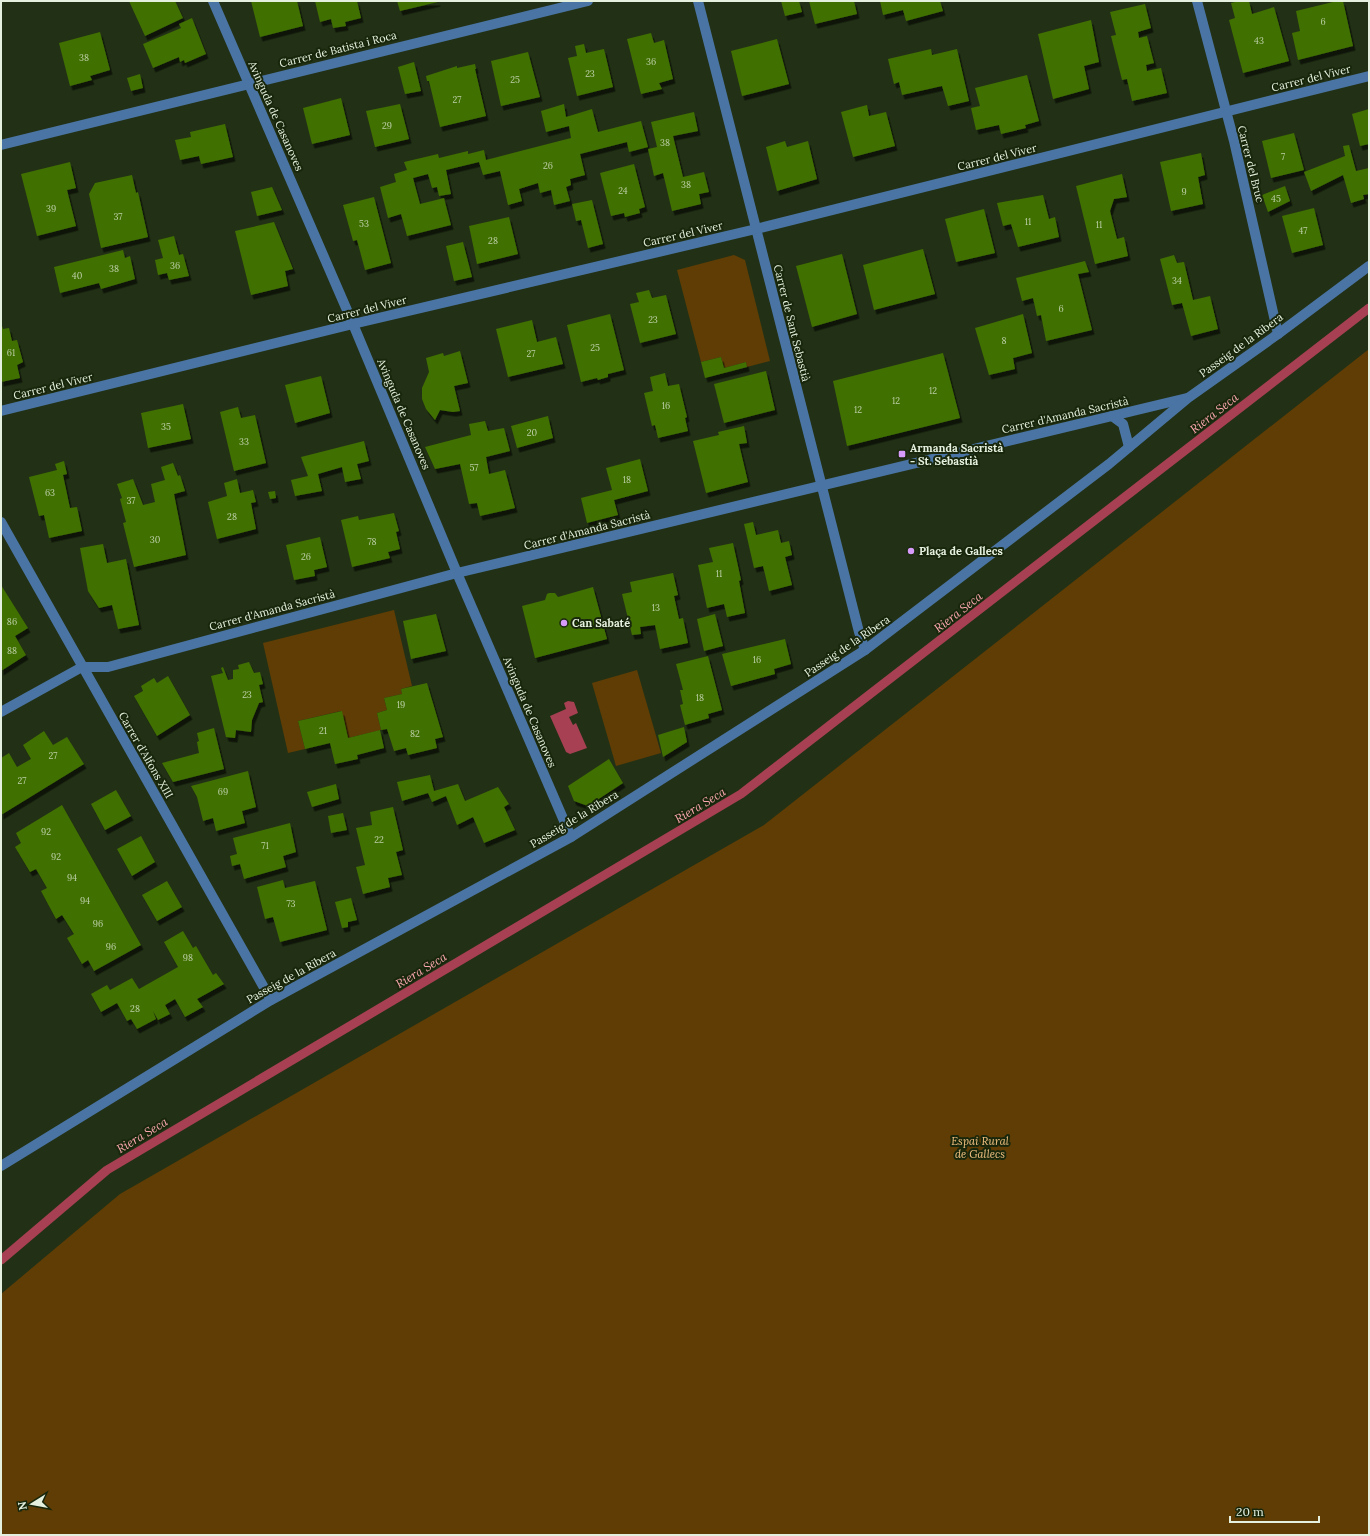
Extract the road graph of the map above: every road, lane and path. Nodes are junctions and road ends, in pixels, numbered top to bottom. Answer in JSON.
{"nodes":[{"id":1,"x":213,"y":1,"type":"edge"},
{"id":2,"x":588,"y":1,"type":"edge"},
{"id":3,"x":698,"y":1,"type":"edge"},
{"id":4,"x":1197,"y":1,"type":"edge"},
{"id":5,"x":1369,"y":76,"type":"edge"},
{"id":6,"x":248,"y":83,"type":"junction"},
{"id":7,"x":1226,"y":112,"type":"junction"},
{"id":8,"x":1,"y":145,"type":"edge"},
{"id":9,"x":756,"y":229,"type":"junction"},
{"id":10,"x":1369,"y":266,"type":"edge"},
{"id":11,"x":353,"y":324,"type":"junction"},
{"id":12,"x":1278,"y":334,"type":"junction"},
{"id":13,"x":1188,"y":398,"type":"junction"},
{"id":14,"x":1,"y":411,"type":"edge"},
{"id":15,"x":1112,"y":416,"type":"junction"},
{"id":16,"x":1129,"y":447,"type":"junction"},
{"id":17,"x":821,"y":486,"type":"junction"},
{"id":18,"x":1,"y":522,"type":"edge"},
{"id":19,"x":457,"y":573,"type":"junction"},
{"id":20,"x":865,"y":650,"type":"junction"},
{"id":21,"x":82,"y":667,"type":"junction"},
{"id":22,"x":1,"y":712,"type":"edge"},
{"id":23,"x":571,"y":837,"type":"junction"},
{"id":24,"x":271,"y":1000,"type":"junction"},
{"id":25,"x":1,"y":1166,"type":"edge"}],
"edges":[{"from":1,"to":6,"type":"street","name":"Avinguda de Casanoves"},
{"from":2,"to":6,"type":"street","name":"Carrer de Batista i Roca"},
{"from":3,"to":9,"type":"street","name":"Carrer de Sant Sebastià"},
{"from":4,"to":7,"type":"street","name":"Carrer del Bruc"},
{"from":5,"to":7,"type":"street","name":"Carrer del Viver"},
{"from":6,"to":8,"type":"street","name":"Carrer de Batista i Roca"},
{"from":6,"to":11,"type":"street","name":"Avinguda de Casanoves"},
{"from":7,"to":9,"type":"street","name":"Carrer del Viver"},
{"from":7,"to":12,"type":"street","name":"Carrer del Bruc"},
{"from":9,"to":11,"type":"street","name":"Carrer del Viver"},
{"from":9,"to":17,"type":"street","name":"Carrer de Sant Sebastià"},
{"from":10,"to":12,"type":"street","name":"Passeig de la Ribera"},
{"from":11,"to":14,"type":"street","name":"Carrer del Viver"},
{"from":11,"to":19,"type":"street","name":"Avinguda de Casanoves"},
{"from":12,"to":13,"type":"street","name":"Passeig de la Ribera"},
{"from":13,"to":15,"type":"street","name":"Carrer d'Amanda Sacristà"},
{"from":13,"to":16,"type":"street","name":"Passeig de la Ribera"},
{"from":15,"to":16,"type":"street"},
{"from":15,"to":17,"type":"street","name":"Carrer d'Amanda Sacristà"},
{"from":16,"to":20,"type":"street","name":"Passeig de la Ribera"},
{"from":17,"to":19,"type":"street","name":"Carrer d'Amanda Sacristà"},
{"from":17,"to":20,"type":"street","name":"Carrer de Sant Sebastià"},
{"from":18,"to":21,"type":"street","name":"Carrer d'Alfons XIII"},
{"from":19,"to":21,"type":"street","name":"Carrer d'Amanda Sacristà"},
{"from":19,"to":23,"type":"street","name":"Avinguda de Casanoves"},
{"from":20,"to":23,"type":"street","name":"Passeig de la Ribera"},
{"from":21,"to":22,"type":"street","name":"Carrer d'Amanda Sacristà"},
{"from":21,"to":24,"type":"street","name":"Carrer d'Alfons XIII"},
{"from":23,"to":24,"type":"street","name":"Passeig de la Ribera"},
{"from":24,"to":25,"type":"street","name":"Passeig de la Ribera"}]}
